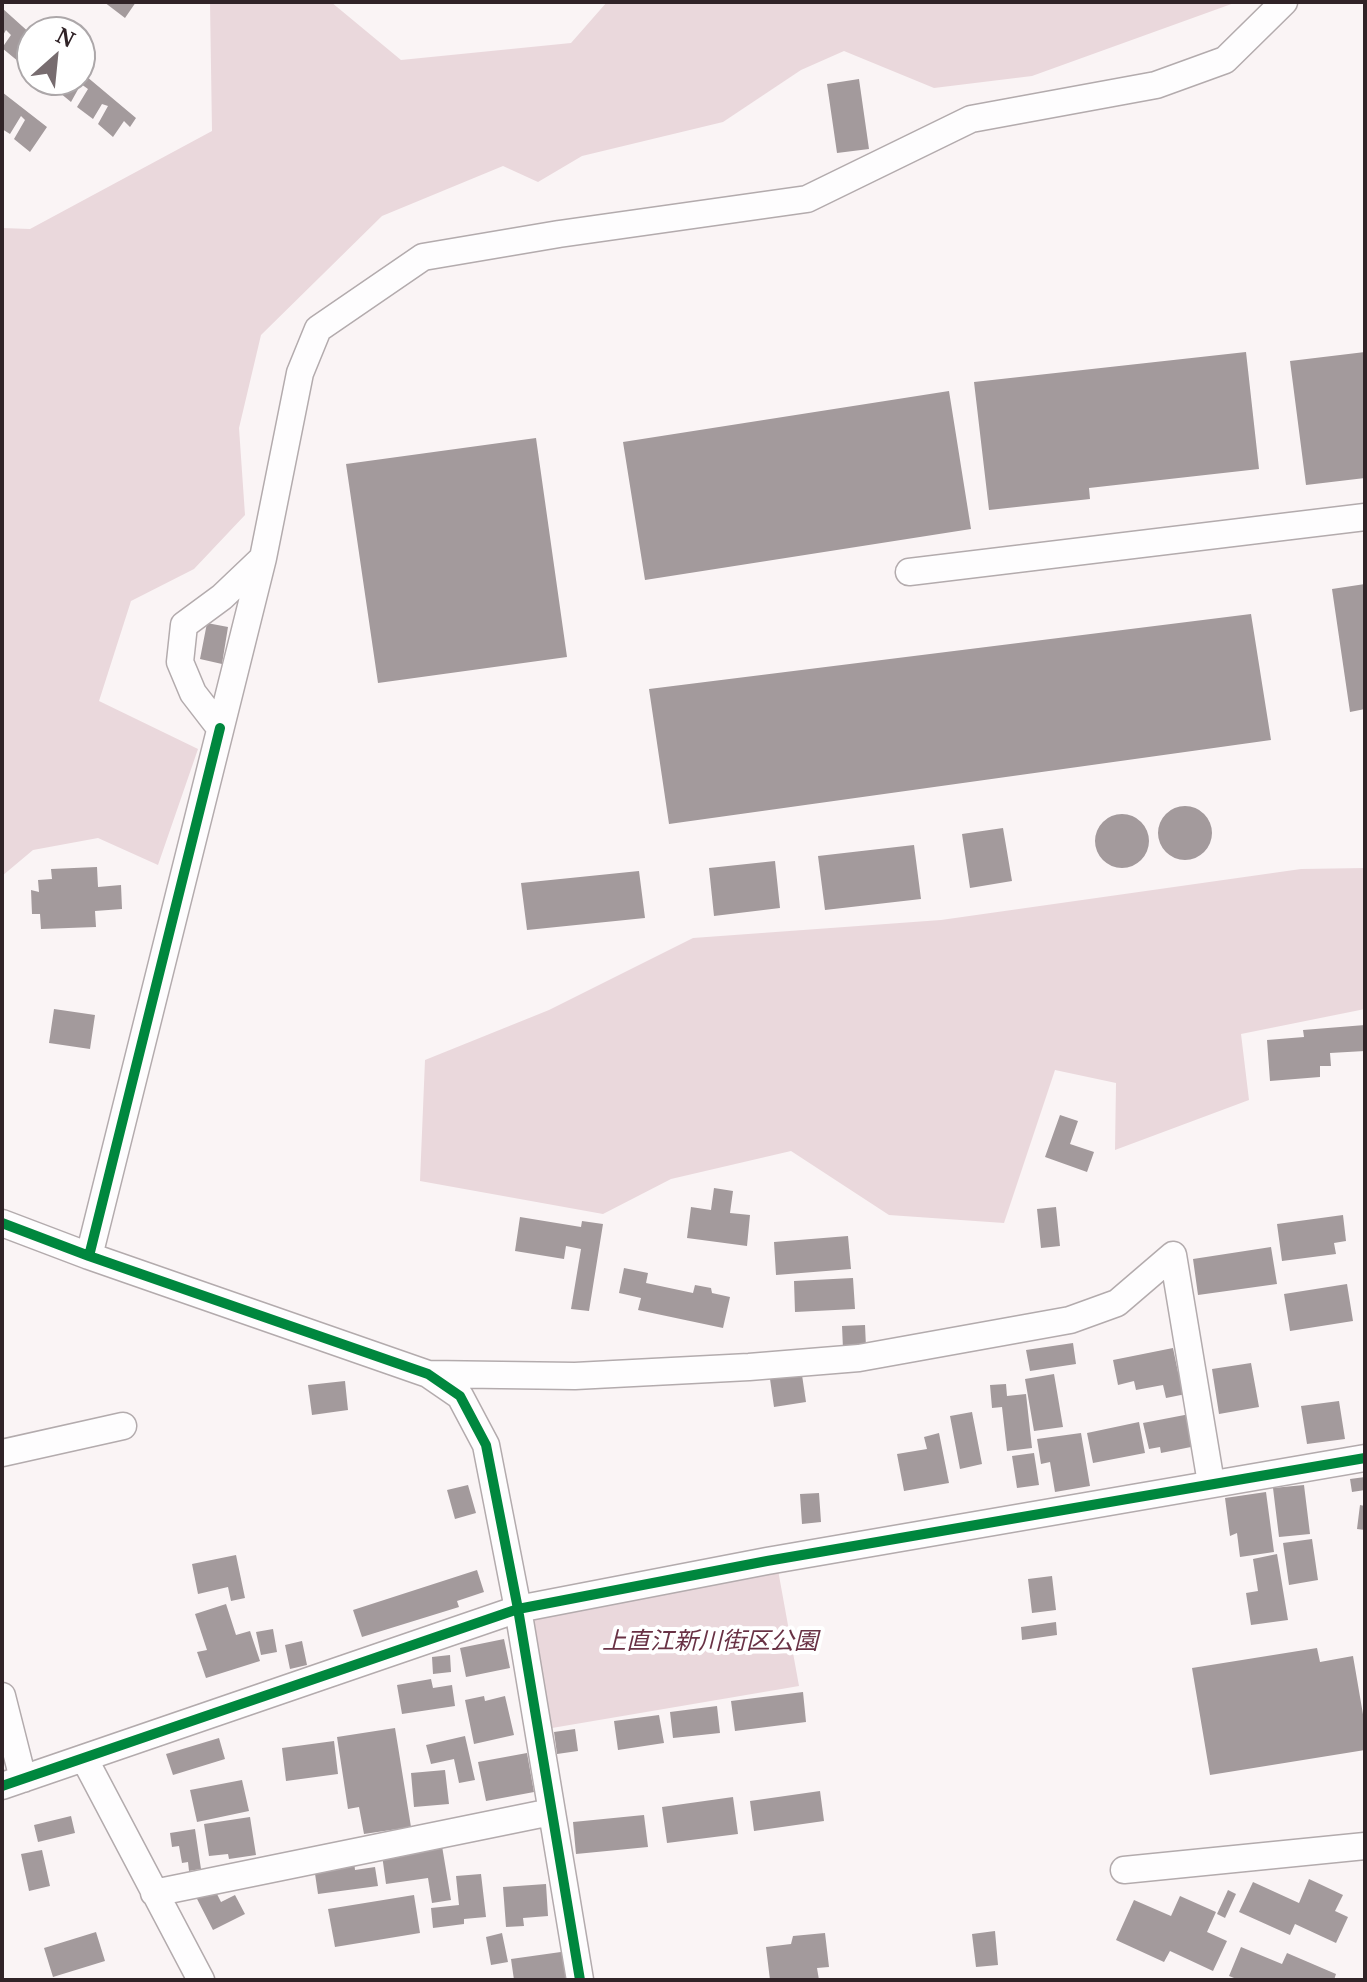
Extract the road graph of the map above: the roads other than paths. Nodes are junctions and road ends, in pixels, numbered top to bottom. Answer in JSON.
{"nodes":[{"id":1,"x":1284,"y":2,"type":"edge"},
{"id":2,"x":1365,"y":517,"type":"edge"},
{"id":3,"x":263,"y":558,"type":"junction"},
{"id":4,"x":909,"y":572,"type":"dead end"},
{"id":5,"x":220,"y":728,"type":"junction"},
{"id":6,"x":2,"y":1223,"type":"edge"},
{"id":7,"x":89,"y":1256,"type":"junction"},
{"id":8,"x":428,"y":1374,"type":"junction"},
{"id":9,"x":123,"y":1426,"type":"dead end"},
{"id":10,"x":2,"y":1453,"type":"edge"},
{"id":11,"x":1365,"y":1458,"type":"edge"},
{"id":12,"x":1211,"y":1483,"type":"junction"},
{"id":13,"x":518,"y":1609,"type":"junction"},
{"id":14,"x":2,"y":1696,"type":"edge"},
{"id":15,"x":84,"y":1758,"type":"junction"},
{"id":16,"x":13,"y":1783,"type":"edge"},
{"id":17,"x":551,"y":1812,"type":"junction"},
{"id":18,"x":1365,"y":1846,"type":"edge"},
{"id":19,"x":1124,"y":1870,"type":"dead end"},
{"id":20,"x":154,"y":1893,"type":"junction"},
{"id":21,"x":201,"y":1980,"type":"edge"},
{"id":22,"x":580,"y":1980,"type":"edge"}],
"edges":[{"from":1,"to":3,"type":"street"},
{"from":2,"to":4,"type":"street"},
{"from":3,"to":5,"type":"street"},
{"from":3,"to":5,"type":"street"},
{"from":5,"to":7,"type":"street"},
{"from":6,"to":7,"type":"street"},
{"from":7,"to":8,"type":"street"},
{"from":8,"to":12,"type":"street"},
{"from":8,"to":13,"type":"street"},
{"from":9,"to":10,"type":"street"},
{"from":11,"to":12,"type":"street"},
{"from":12,"to":13,"type":"street"},
{"from":13,"to":15,"type":"street"},
{"from":13,"to":17,"type":"street"},
{"from":14,"to":16,"type":"street"},
{"from":15,"to":16,"type":"street"},
{"from":15,"to":20,"type":"street"},
{"from":17,"to":20,"type":"street"},
{"from":17,"to":22,"type":"street"},
{"from":18,"to":19,"type":"street"},
{"from":20,"to":21,"type":"street"}]}
